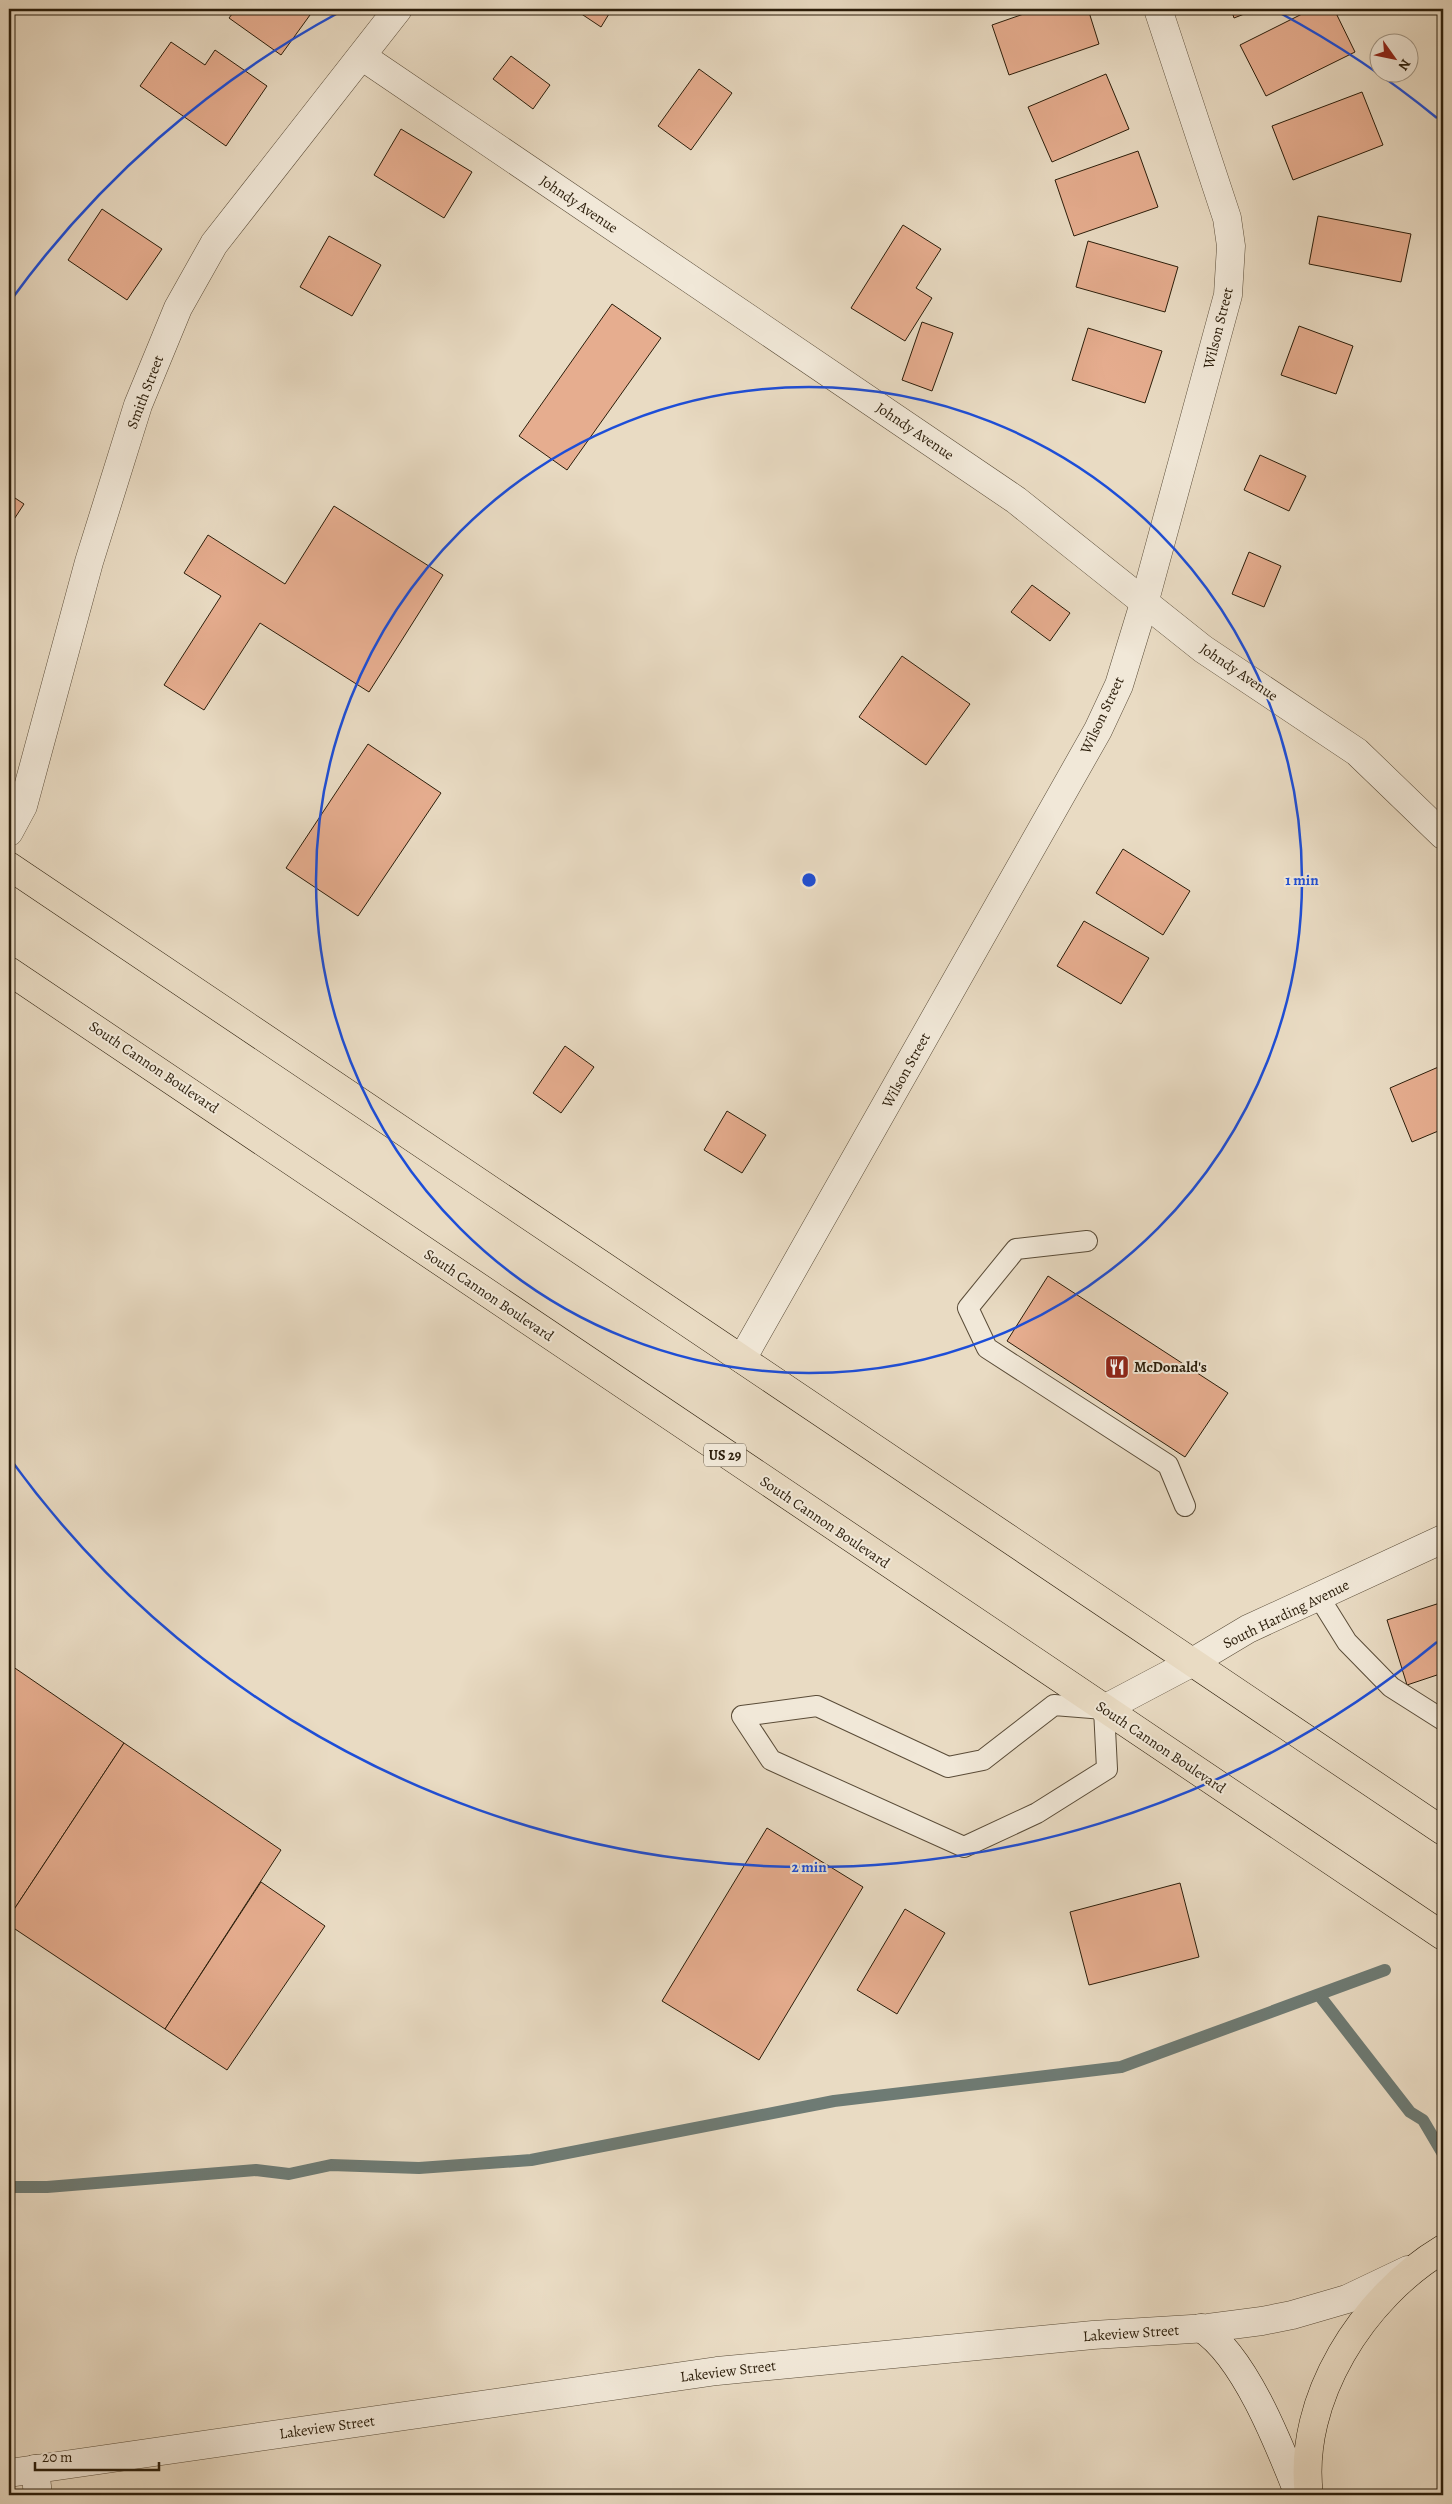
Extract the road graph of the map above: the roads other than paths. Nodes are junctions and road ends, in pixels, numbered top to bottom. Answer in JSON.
{"nodes":[{"id":1,"x":398,"y":9,"type":"edge"},
{"id":2,"x":1158,"y":9,"type":"edge"},
{"id":3,"x":363,"y":57,"type":"junction"},
{"id":4,"x":1145,"y":600,"type":"junction"},
{"id":5,"x":9,"y":832,"type":"edge"},
{"id":6,"x":1443,"y":835,"type":"edge"},
{"id":7,"x":9,"y":866,"type":"edge"},
{"id":8,"x":9,"y":970,"type":"edge"},
{"id":9,"x":1087,"y":1241,"type":"dead end"},
{"id":10,"x":742,"y":1359,"type":"junction"},
{"id":11,"x":1185,"y":1506,"type":"dead end"},
{"id":12,"x":1443,"y":1539,"type":"edge"},
{"id":13,"x":1318,"y":1597,"type":"junction"},
{"id":14,"x":1192,"y":1663,"type":"junction"},
{"id":15,"x":1104,"y":1709,"type":"junction"},
{"id":16,"x":1443,"y":1720,"type":"edge"},
{"id":17,"x":1443,"y":1832,"type":"edge"},
{"id":18,"x":1443,"y":1936,"type":"edge"},
{"id":19,"x":1440,"y":2251,"type":"edge"},
{"id":20,"x":1201,"y":2328,"type":"junction"},
{"id":21,"x":27,"y":2479,"type":"edge"},
{"id":22,"x":1299,"y":2495,"type":"edge"},
{"id":23,"x":1309,"y":2495,"type":"edge"}],
"edges":[{"from":1,"to":3,"type":"street","name":"Smith Street"},
{"from":2,"to":4,"type":"street","name":"Wilson Street"},
{"from":3,"to":4,"type":"street","name":"Johndy Avenue"},
{"from":3,"to":5,"type":"street","name":"Smith Street"},
{"from":4,"to":6,"type":"street","name":"Johndy Avenue"},
{"from":4,"to":10,"type":"street","name":"Wilson Street"},
{"from":7,"to":10,"type":"main road"},
{"from":8,"to":15,"type":"main road","name":"South Cannon Boulevard","number":"US 29"},
{"from":9,"to":11,"type":"lane"},
{"from":10,"to":14,"type":"main road"},
{"from":12,"to":13,"type":"street","name":"South Harding Avenue"},
{"from":13,"to":14,"type":"street","name":"South Harding Avenue"},
{"from":13,"to":16,"type":"lane"},
{"from":14,"to":15,"type":"street","name":"South Harding Avenue"},
{"from":14,"to":17,"type":"main road"},
{"from":15,"to":15,"type":"lane"},
{"from":15,"to":18,"type":"main road","name":"South Cannon Boulevard","number":"US 29"},
{"from":19,"to":20,"type":"street","name":"Lakeview Street"},
{"from":19,"to":23,"type":"main road"},
{"from":20,"to":21,"type":"street","name":"Lakeview Street"},
{"from":20,"to":22,"type":"street"}]}
